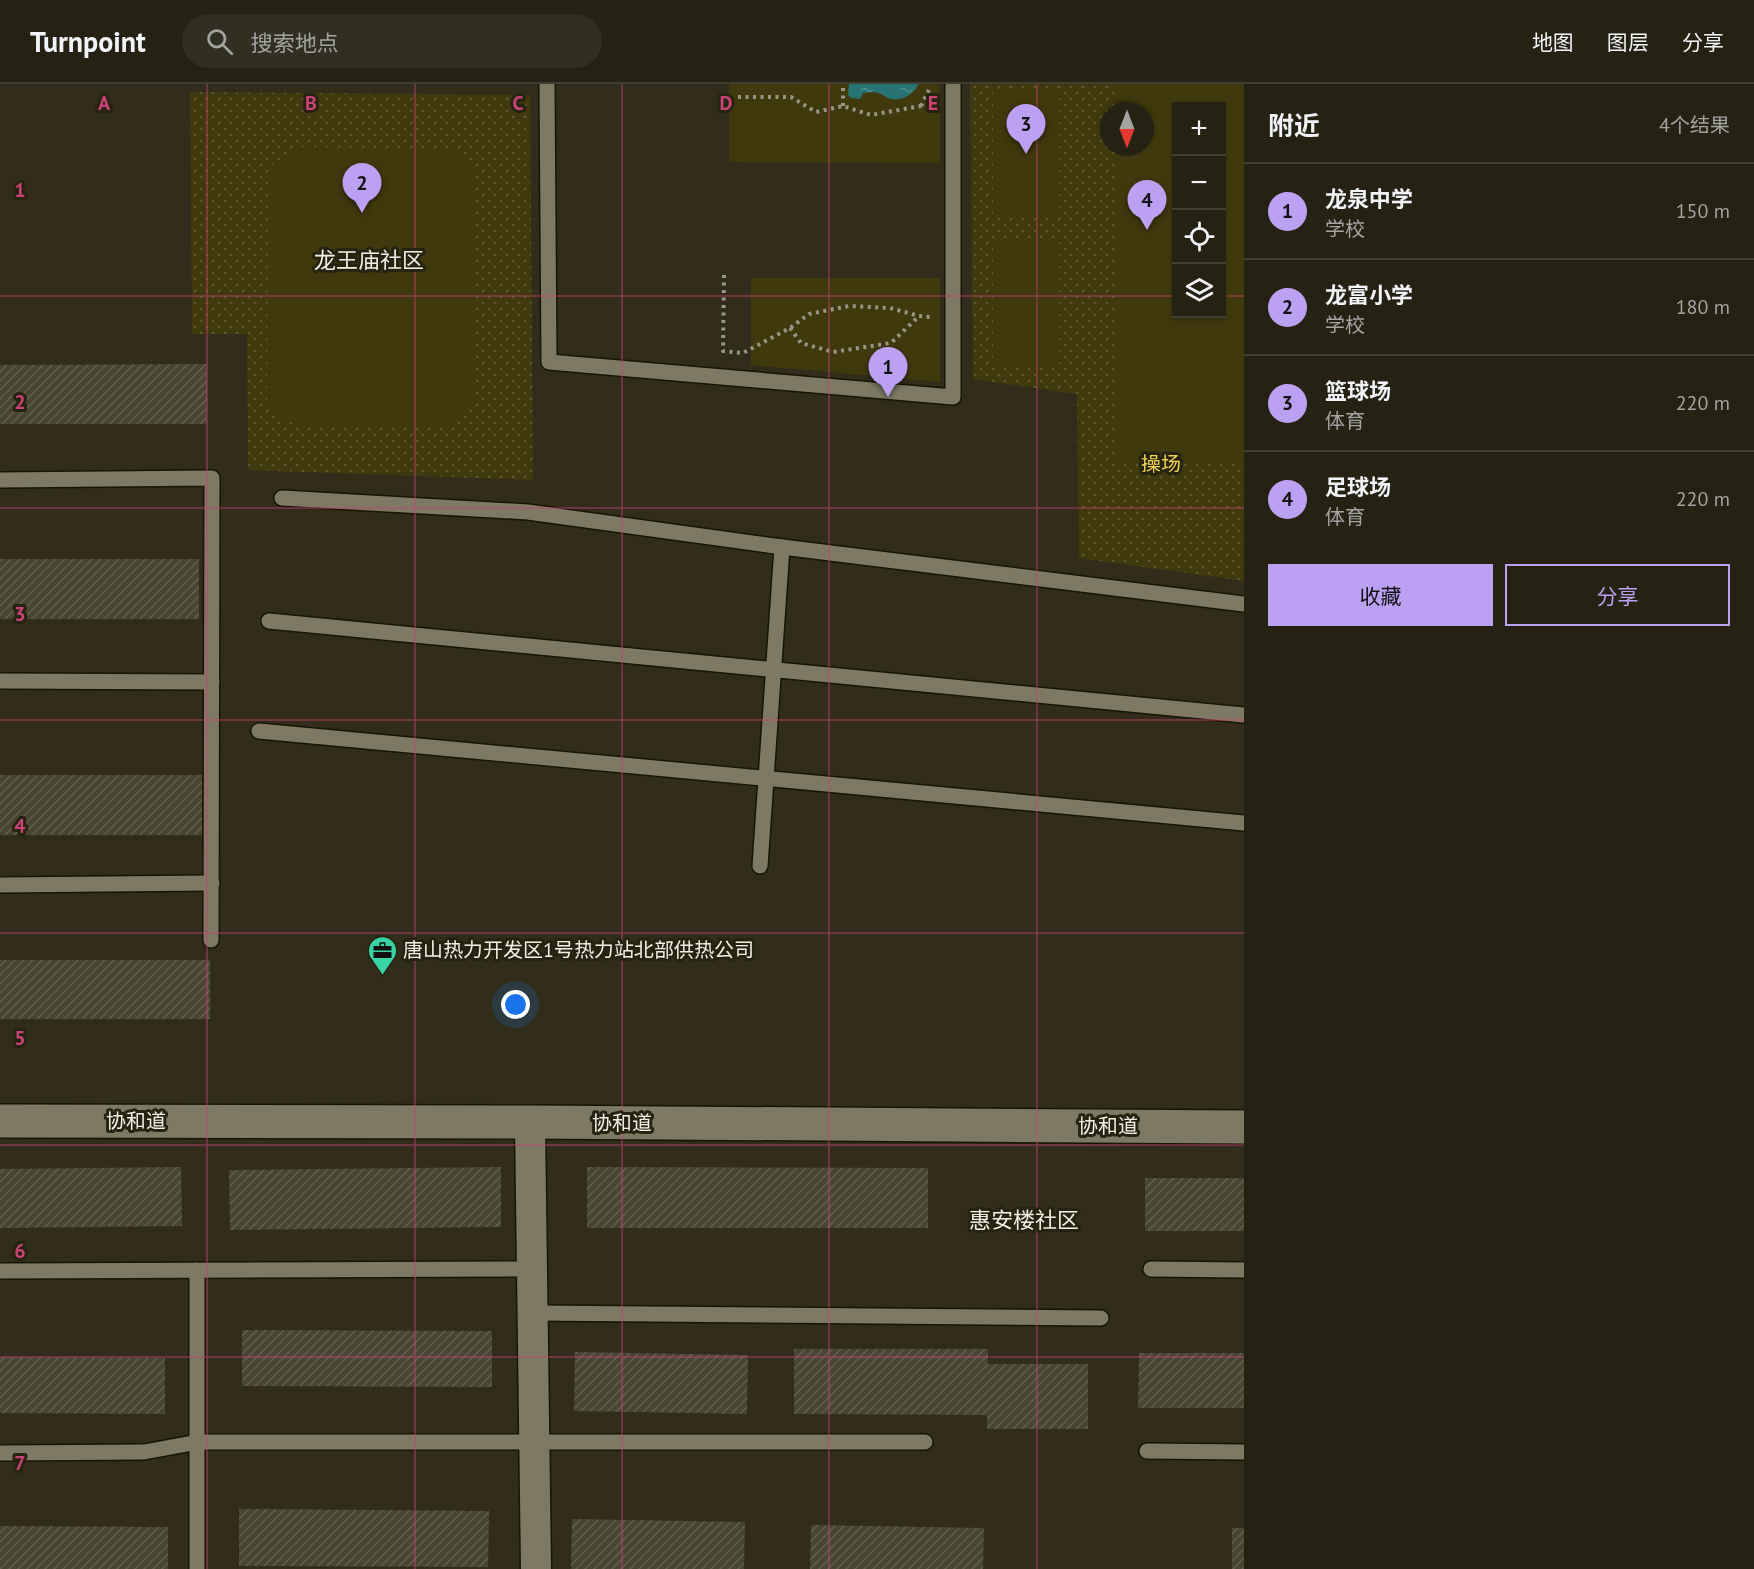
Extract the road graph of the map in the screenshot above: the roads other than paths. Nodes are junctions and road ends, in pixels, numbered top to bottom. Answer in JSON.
{"nodes":[{"id":1,"x":547,"y":84,"type":"edge"},
{"id":2,"x":953,"y":84,"type":"edge"},
{"id":3,"x":0,"y":480,"type":"edge"},
{"id":4,"x":282,"y":498,"type":"dead end"},
{"id":5,"x":782,"y":546,"type":"junction"},
{"id":6,"x":1244,"y":604,"type":"edge"},
{"id":7,"x":269,"y":621,"type":"dead end"},
{"id":8,"x":773,"y":669,"type":"junction"},
{"id":9,"x":0,"y":681,"type":"edge"},
{"id":10,"x":212,"y":682,"type":"junction"},
{"id":11,"x":1244,"y":715,"type":"edge"},
{"id":12,"x":259,"y":731,"type":"dead end"},
{"id":13,"x":765,"y":778,"type":"junction"},
{"id":14,"x":1244,"y":823,"type":"edge"},
{"id":15,"x":760,"y":866,"type":"dead end"},
{"id":16,"x":212,"y":883,"type":"junction"},
{"id":17,"x":0,"y":885,"type":"edge"},
{"id":18,"x":211,"y":940,"type":"dead end"},
{"id":19,"x":0,"y":1121,"type":"edge"},
{"id":20,"x":530,"y":1122,"type":"junction"},
{"id":21,"x":1244,"y":1127,"type":"edge"},
{"id":22,"x":532,"y":1269,"type":"junction"},
{"id":23,"x":1151,"y":1269,"type":"dead end"},
{"id":24,"x":197,"y":1270,"type":"junction"},
{"id":25,"x":1244,"y":1270,"type":"edge"},
{"id":26,"x":0,"y":1271,"type":"edge"},
{"id":27,"x":533,"y":1313,"type":"junction"},
{"id":28,"x":1101,"y":1318,"type":"dead end"},
{"id":29,"x":198,"y":1442,"type":"junction"},
{"id":30,"x":534,"y":1442,"type":"junction"},
{"id":31,"x":925,"y":1442,"type":"dead end"},
{"id":32,"x":1147,"y":1451,"type":"dead end"},
{"id":33,"x":1244,"y":1452,"type":"edge"},
{"id":34,"x":0,"y":1453,"type":"edge"},
{"id":35,"x":197,"y":1569,"type":"edge"},
{"id":36,"x":536,"y":1569,"type":"edge"}],
"edges":[{"from":1,"to":2,"type":"lane"},
{"from":3,"to":10,"type":"lane"},
{"from":4,"to":5,"type":"lane"},
{"from":5,"to":6,"type":"lane"},
{"from":5,"to":8,"type":"lane"},
{"from":7,"to":8,"type":"lane"},
{"from":8,"to":11,"type":"lane"},
{"from":8,"to":13,"type":"lane"},
{"from":9,"to":10,"type":"lane"},
{"from":10,"to":16,"type":"lane"},
{"from":12,"to":13,"type":"lane"},
{"from":13,"to":14,"type":"lane"},
{"from":13,"to":15,"type":"lane"},
{"from":16,"to":17,"type":"lane"},
{"from":16,"to":18,"type":"lane"},
{"from":19,"to":20,"type":"street","name":"协和道"},
{"from":20,"to":21,"type":"street","name":"协和道"},
{"from":20,"to":22,"type":"street"},
{"from":22,"to":24,"type":"lane"},
{"from":22,"to":27,"type":"street"},
{"from":23,"to":25,"type":"lane"},
{"from":24,"to":26,"type":"lane"},
{"from":24,"to":29,"type":"lane"},
{"from":27,"to":28,"type":"lane"},
{"from":27,"to":30,"type":"street"},
{"from":29,"to":30,"type":"lane"},
{"from":29,"to":34,"type":"lane"},
{"from":29,"to":35,"type":"lane"},
{"from":30,"to":31,"type":"lane"},
{"from":30,"to":36,"type":"street"},
{"from":32,"to":33,"type":"lane"}]}
